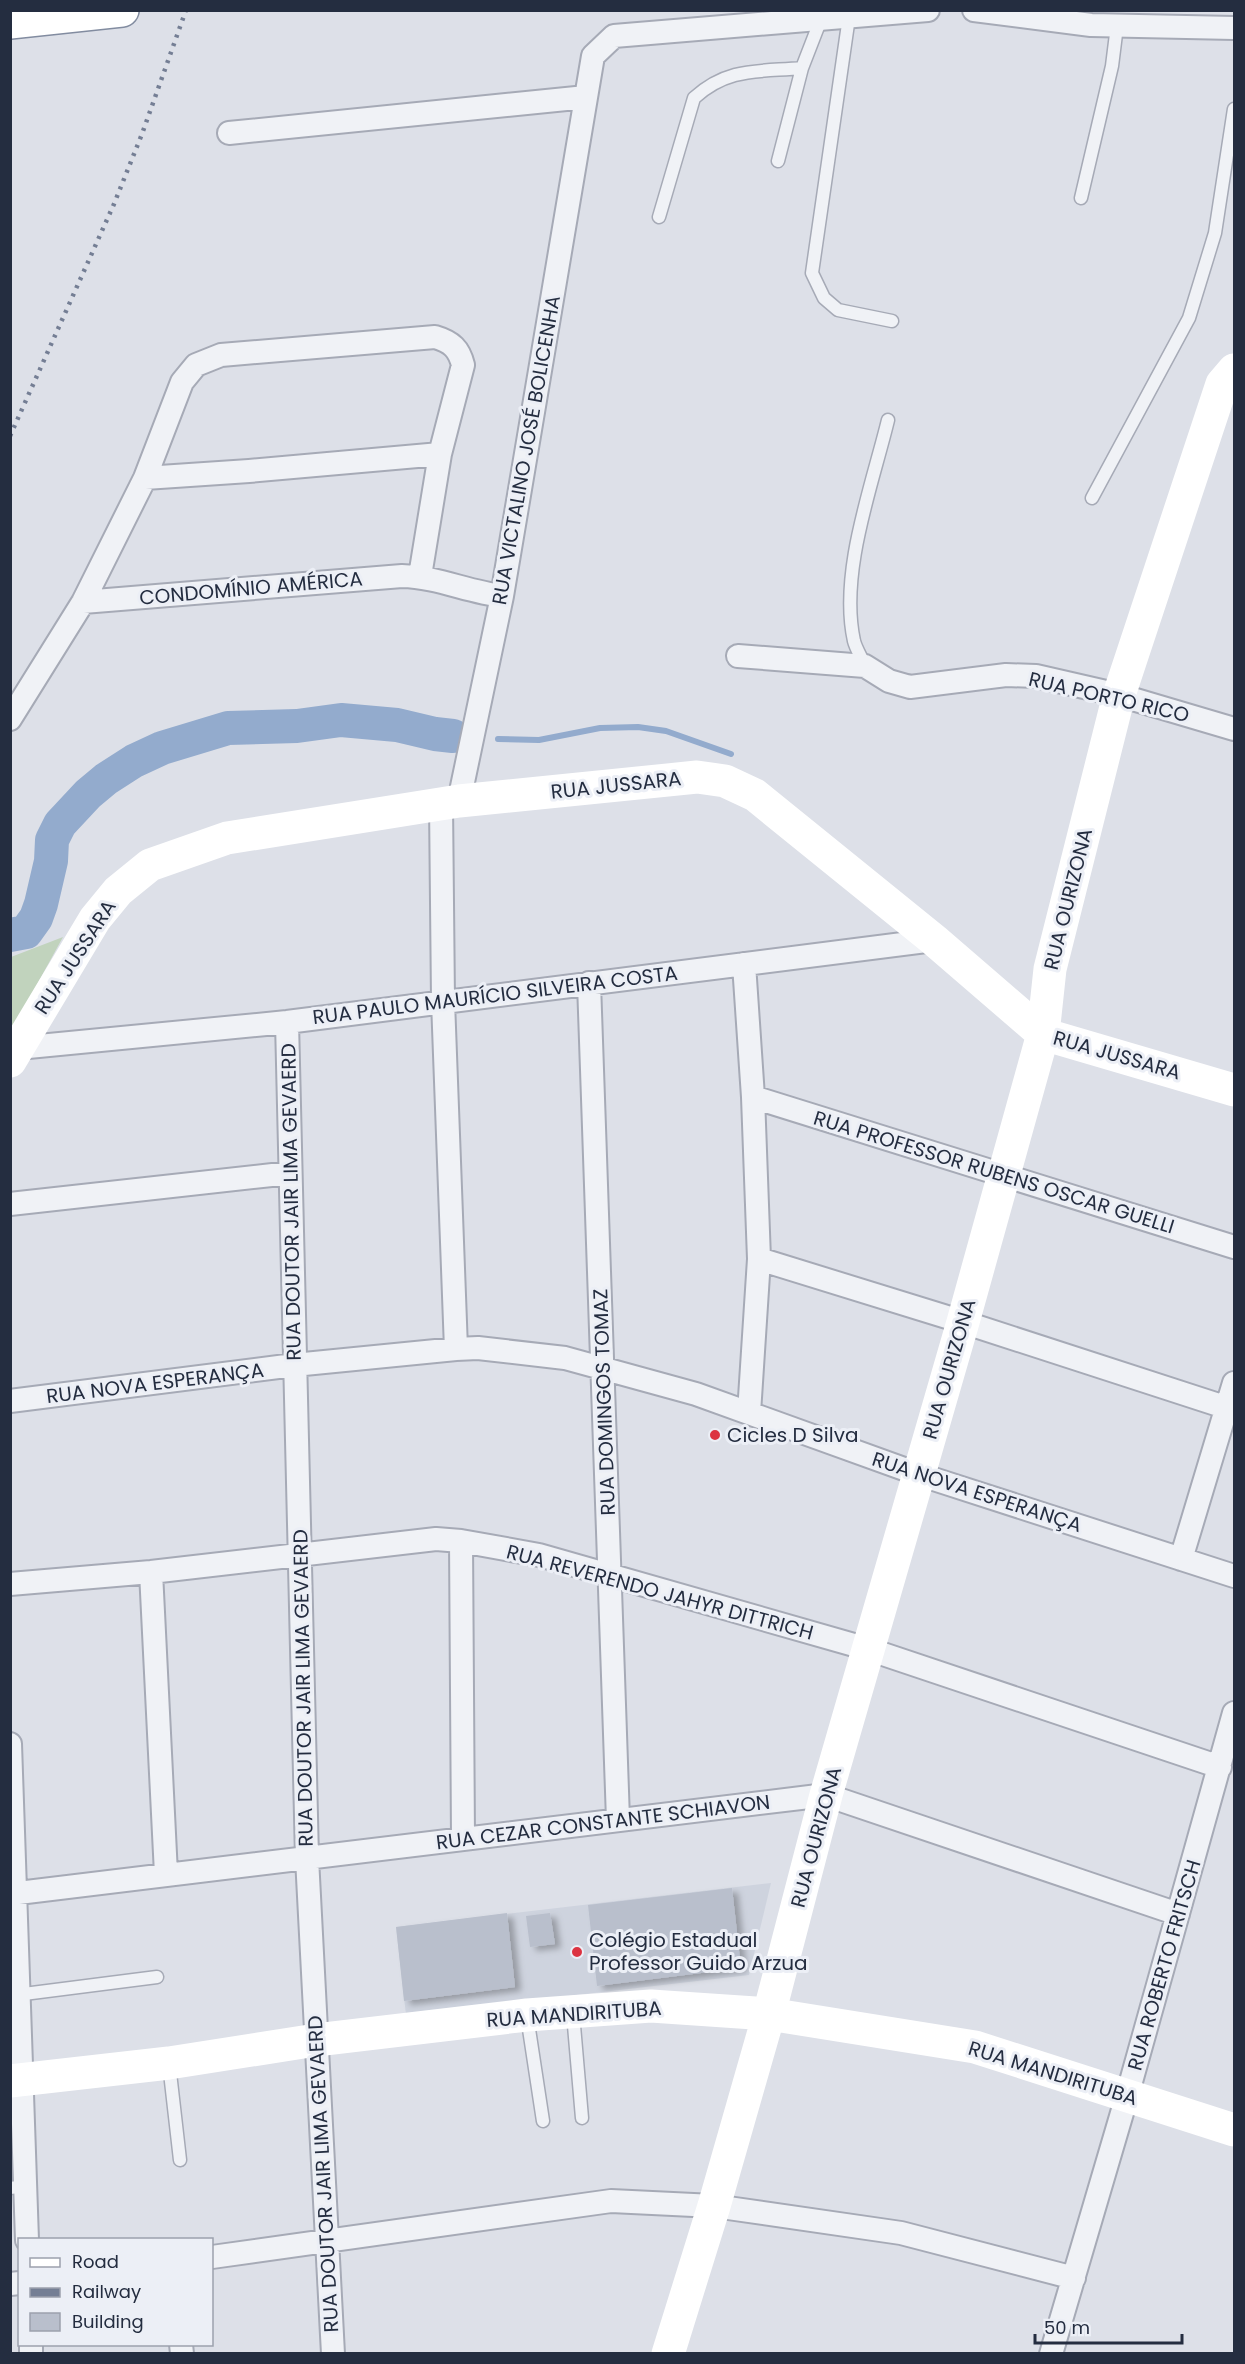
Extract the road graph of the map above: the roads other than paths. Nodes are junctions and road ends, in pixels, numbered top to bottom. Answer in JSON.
{"nodes":[{"id":1,"x":928,"y":10,"type":"edge"},
{"id":2,"x":974,"y":10,"type":"edge"},
{"id":3,"x":115,"y":11,"type":"edge"},
{"id":4,"x":849,"y":17,"type":"junction"},
{"id":5,"x":821,"y":19,"type":"junction"},
{"id":6,"x":10,"y":22,"type":"edge"},
{"id":7,"x":1117,"y":26,"type":"junction"},
{"id":8,"x":1234,"y":28,"type":"edge"},
{"id":9,"x":802,"y":68,"type":"junction"},
{"id":10,"x":586,"y":97,"type":"junction"},
{"id":11,"x":1234,"y":109,"type":"edge"},
{"id":12,"x":229,"y":133,"type":"dead end"},
{"id":13,"x":778,"y":161,"type":"dead end"},
{"id":14,"x":1081,"y":198,"type":"dead end"},
{"id":15,"x":658,"y":217,"type":"dead end"},
{"id":16,"x":892,"y":321,"type":"dead end"},
{"id":17,"x":1231,"y":372,"type":"edge"},
{"id":18,"x":888,"y":420,"type":"dead end"},
{"id":19,"x":440,"y":454,"type":"junction"},
{"id":20,"x":145,"y":478,"type":"junction"},
{"id":21,"x":1092,"y":498,"type":"dead end"},
{"id":22,"x":420,"y":576,"type":"junction"},
{"id":23,"x":502,"y":596,"type":"junction"},
{"id":24,"x":83,"y":602,"type":"junction"},
{"id":25,"x":738,"y":656,"type":"dead end"},
{"id":26,"x":865,"y":666,"type":"junction"},
{"id":27,"x":1119,"y":695,"type":"junction"},
{"id":28,"x":10,"y":719,"type":"edge"},
{"id":29,"x":1234,"y":729,"type":"edge"},
{"id":30,"x":450,"y":802,"type":"junction"},
{"id":31,"x":934,"y":940,"type":"junction"},
{"id":32,"x":744,"y":963,"type":"junction"},
{"id":33,"x":589,"y":983,"type":"junction"},
{"id":34,"x":443,"y":1001,"type":"junction"},
{"id":35,"x":287,"y":1022,"type":"junction"},
{"id":36,"x":1043,"y":1034,"type":"junction"},
{"id":37,"x":14,"y":1054,"type":"edge"},
{"id":38,"x":1234,"y":1090,"type":"edge"},
{"id":39,"x":753,"y":1097,"type":"junction"},
{"id":40,"x":290,"y":1173,"type":"junction"},
{"id":41,"x":1003,"y":1175,"type":"junction"},
{"id":42,"x":10,"y":1204,"type":"edge"},
{"id":43,"x":1234,"y":1246,"type":"edge"},
{"id":44,"x":759,"y":1259,"type":"junction"},
{"id":45,"x":963,"y":1322,"type":"junction"},
{"id":46,"x":456,"y":1349,"type":"junction"},
{"id":47,"x":294,"y":1365,"type":"junction"},
{"id":48,"x":602,"y":1368,"type":"junction"},
{"id":49,"x":1234,"y":1383,"type":"edge"},
{"id":50,"x":10,"y":1401,"type":"edge"},
{"id":51,"x":1227,"y":1408,"type":"junction"},
{"id":52,"x":749,"y":1413,"type":"junction"},
{"id":53,"x":918,"y":1474,"type":"junction"},
{"id":54,"x":461,"y":1541,"type":"junction"},
{"id":55,"x":300,"y":1554,"type":"junction"},
{"id":56,"x":1180,"y":1559,"type":"junction"},
{"id":57,"x":151,"y":1572,"type":"junction"},
{"id":58,"x":610,"y":1576,"type":"junction"},
{"id":59,"x":1234,"y":1576,"type":"edge"},
{"id":60,"x":10,"y":1584,"type":"edge"},
{"id":61,"x":868,"y":1649,"type":"junction"},
{"id":62,"x":1234,"y":1713,"type":"edge"},
{"id":63,"x":10,"y":1744,"type":"edge"},
{"id":64,"x":1220,"y":1767,"type":"junction"},
{"id":65,"x":826,"y":1795,"type":"junction"},
{"id":66,"x":618,"y":1820,"type":"junction"},
{"id":67,"x":463,"y":1839,"type":"junction"},
{"id":68,"x":307,"y":1858,"type":"junction"},
{"id":69,"x":166,"y":1874,"type":"junction"},
{"id":70,"x":13,"y":1894,"type":"edge"},
{"id":71,"x":1178,"y":1914,"type":"junction"},
{"id":72,"x":158,"y":1977,"type":"dead end"},
{"id":73,"x":15,"y":1995,"type":"edge"},
{"id":74,"x":573,"y":2010,"type":"junction"},
{"id":75,"x":769,"y":2014,"type":"junction"},
{"id":76,"x":527,"y":2015,"type":"junction"},
{"id":77,"x":316,"y":2040,"type":"junction"},
{"id":78,"x":169,"y":2063,"type":"junction"},
{"id":79,"x":16,"y":2080,"type":"edge"},
{"id":80,"x":1127,"y":2096,"type":"junction"},
{"id":81,"x":582,"y":2118,"type":"dead end"},
{"id":82,"x":543,"y":2121,"type":"dead end"},
{"id":83,"x":1234,"y":2130,"type":"edge"},
{"id":84,"x":180,"y":2160,"type":"dead end"},
{"id":85,"x":18,"y":2187,"type":"edge"},
{"id":86,"x":714,"y":2206,"type":"junction"},
{"id":87,"x":27,"y":2238,"type":"edge"},
{"id":88,"x":327,"y":2242,"type":"junction"},
{"id":89,"x":213,"y":2257,"type":"edge"},
{"id":90,"x":1074,"y":2278,"type":"junction"},
{"id":91,"x":333,"y":2354,"type":"edge"},
{"id":92,"x":668,"y":2354,"type":"edge"},
{"id":93,"x":1051,"y":2354,"type":"edge"}],
"edges":[{"from":1,"to":4,"type":"street","name":"RUA VICTALINO JOSÉ BOLICENHA"},
{"from":2,"to":7,"type":"street"},
{"from":3,"to":6,"type":"main road"},
{"from":4,"to":5,"type":"street","name":"RUA VICTALINO JOSÉ BOLICENHA"},
{"from":4,"to":16,"type":"lane"},
{"from":5,"to":9,"type":"lane"},
{"from":5,"to":10,"type":"street","name":"RUA VICTALINO JOSÉ BOLICENHA"},
{"from":7,"to":8,"type":"street"},
{"from":7,"to":14,"type":"lane"},
{"from":9,"to":13,"type":"lane"},
{"from":9,"to":15,"type":"lane"},
{"from":10,"to":12,"type":"street"},
{"from":10,"to":23,"type":"street","name":"RUA VICTALINO JOSÉ BOLICENHA"},
{"from":11,"to":21,"type":"lane"},
{"from":17,"to":27,"type":"main road","name":"RUA OURIZONA"},
{"from":18,"to":26,"type":"lane"},
{"from":19,"to":20,"type":"street"},
{"from":19,"to":20,"type":"street"},
{"from":19,"to":22,"type":"street"},
{"from":20,"to":24,"type":"street"},
{"from":22,"to":23,"type":"street","name":"CONDOMÍNIO AMÉRICA"},
{"from":22,"to":24,"type":"street","name":"CONDOMÍNIO AMÉRICA"},
{"from":23,"to":30,"type":"street","name":"RUA VICTALINO JOSÉ BOLICENHA"},
{"from":24,"to":28,"type":"street"},
{"from":25,"to":26,"type":"street"},
{"from":26,"to":27,"type":"street","name":"RUA PORTO RICO"},
{"from":27,"to":29,"type":"street","name":"RUA PORTO RICO"},
{"from":27,"to":36,"type":"main road","name":"RUA OURIZONA"},
{"from":30,"to":31,"type":"main road","name":"RUA JUSSARA"},
{"from":30,"to":34,"type":"street","name":"RUA VICTALINO JOSÉ BOLICENHA"},
{"from":30,"to":37,"type":"main road","name":"RUA JUSSARA"},
{"from":31,"to":32,"type":"street","name":"RUA PAULO MAURÍCIO SILVEIRA COSTA"},
{"from":31,"to":36,"type":"main road","name":"RUA JUSSARA"},
{"from":32,"to":33,"type":"street","name":"RUA PAULO MAURÍCIO SILVEIRA COSTA"},
{"from":32,"to":39,"type":"street"},
{"from":33,"to":34,"type":"street","name":"RUA PAULO MAURÍCIO SILVEIRA COSTA"},
{"from":33,"to":48,"type":"street","name":"RUA DOMINGOS TOMAZ"},
{"from":34,"to":35,"type":"street","name":"RUA PAULO MAURÍCIO SILVEIRA COSTA"},
{"from":34,"to":46,"type":"street","name":"RUA VICTALINO JOSÉ BOLICENHA"},
{"from":35,"to":37,"type":"street","name":"RUA PAULO MAURÍCIO SILVEIRA COSTA"},
{"from":35,"to":40,"type":"street","name":"RUA DOUTOR JAIR LIMA GEVAERD"},
{"from":36,"to":38,"type":"main road","name":"RUA JUSSARA"},
{"from":36,"to":41,"type":"main road","name":"RUA OURIZONA"},
{"from":39,"to":41,"type":"street","name":"RUA PROFESSOR RUBENS OSCAR GUELLI"},
{"from":39,"to":44,"type":"street"},
{"from":40,"to":42,"type":"street"},
{"from":40,"to":47,"type":"street","name":"RUA DOUTOR JAIR LIMA GEVAERD"},
{"from":41,"to":43,"type":"street","name":"RUA PROFESSOR RUBENS OSCAR GUELLI"},
{"from":41,"to":45,"type":"main road","name":"RUA OURIZONA"},
{"from":44,"to":45,"type":"street"},
{"from":44,"to":52,"type":"street"},
{"from":45,"to":51,"type":"street"},
{"from":45,"to":53,"type":"main road","name":"RUA OURIZONA"},
{"from":46,"to":47,"type":"street","name":"RUA NOVA ESPERANÇA"},
{"from":46,"to":48,"type":"street","name":"RUA NOVA ESPERANÇA"},
{"from":47,"to":50,"type":"street","name":"RUA NOVA ESPERANÇA"},
{"from":47,"to":55,"type":"street","name":"RUA DOUTOR JAIR LIMA GEVAERD"},
{"from":48,"to":52,"type":"street","name":"RUA NOVA ESPERANÇA"},
{"from":48,"to":58,"type":"street","name":"RUA DOMINGOS TOMAZ"},
{"from":49,"to":51,"type":"street"},
{"from":51,"to":56,"type":"street"},
{"from":52,"to":53,"type":"street","name":"RUA NOVA ESPERANÇA"},
{"from":53,"to":56,"type":"street","name":"RUA NOVA ESPERANÇA"},
{"from":53,"to":61,"type":"main road","name":"RUA OURIZONA"},
{"from":54,"to":55,"type":"street","name":"RUA REVERENDO JAHYR DITTRICH"},
{"from":54,"to":58,"type":"street","name":"RUA REVERENDO JAHYR DITTRICH"},
{"from":54,"to":67,"type":"street"},
{"from":55,"to":57,"type":"street","name":"RUA REVERENDO JAHYR DITTRICH"},
{"from":55,"to":68,"type":"street","name":"RUA DOUTOR JAIR LIMA GEVAERD"},
{"from":56,"to":59,"type":"street","name":"RUA NOVA ESPERANÇA"},
{"from":57,"to":60,"type":"street","name":"RUA REVERENDO JAHYR DITTRICH"},
{"from":57,"to":69,"type":"street"},
{"from":58,"to":61,"type":"street","name":"RUA REVERENDO JAHYR DITTRICH"},
{"from":58,"to":66,"type":"street","name":"RUA DOMINGOS TOMAZ"},
{"from":61,"to":64,"type":"street","name":"RUA REVERENDO JAHYR DITTRICH"},
{"from":61,"to":65,"type":"main road","name":"RUA OURIZONA"},
{"from":62,"to":64,"type":"street","name":"RUA ROBERTO FRITSCH"},
{"from":63,"to":70,"type":"street"},
{"from":64,"to":71,"type":"street","name":"RUA ROBERTO FRITSCH"},
{"from":65,"to":66,"type":"street","name":"RUA CEZAR CONSTANTE SCHIAVON"},
{"from":65,"to":71,"type":"street","name":"RUA CEZAR CONSTANTE SCHIAVON"},
{"from":65,"to":75,"type":"main road","name":"RUA OURIZONA"},
{"from":66,"to":67,"type":"street","name":"RUA CEZAR CONSTANTE SCHIAVON"},
{"from":67,"to":68,"type":"street","name":"RUA CEZAR CONSTANTE SCHIAVON"},
{"from":68,"to":69,"type":"street","name":"RUA CEZAR CONSTANTE SCHIAVON"},
{"from":68,"to":77,"type":"street","name":"RUA DOUTOR JAIR LIMA GEVAERD"},
{"from":69,"to":70,"type":"street","name":"RUA CEZAR CONSTANTE SCHIAVON"},
{"from":70,"to":73,"type":"street"},
{"from":71,"to":80,"type":"street","name":"RUA ROBERTO FRITSCH"},
{"from":72,"to":73,"type":"lane"},
{"from":73,"to":79,"type":"street"},
{"from":74,"to":75,"type":"main road","name":"RUA MANDIRITUBA"},
{"from":74,"to":76,"type":"main road","name":"RUA MANDIRITUBA"},
{"from":74,"to":81,"type":"lane"},
{"from":75,"to":80,"type":"main road","name":"RUA MANDIRITUBA"},
{"from":75,"to":86,"type":"main road","name":"RUA OURIZONA"},
{"from":76,"to":77,"type":"main road","name":"RUA MANDIRITUBA"},
{"from":76,"to":82,"type":"lane"},
{"from":77,"to":78,"type":"main road","name":"RUA MANDIRITUBA"},
{"from":77,"to":88,"type":"street","name":"RUA DOUTOR JAIR LIMA GEVAERD"},
{"from":78,"to":79,"type":"main road","name":"RUA MANDIRITUBA"},
{"from":78,"to":84,"type":"lane"},
{"from":79,"to":85,"type":"street"},
{"from":80,"to":83,"type":"main road","name":"RUA MANDIRITUBA"},
{"from":80,"to":90,"type":"street","name":"RUA ROBERTO FRITSCH"},
{"from":85,"to":87,"type":"street"},
{"from":86,"to":88,"type":"street"},
{"from":86,"to":90,"type":"street"},
{"from":86,"to":92,"type":"main road","name":"RUA OURIZONA"},
{"from":88,"to":89,"type":"street"},
{"from":88,"to":91,"type":"street","name":"RUA DOUTOR JAIR LIMA GEVAERD"},
{"from":90,"to":93,"type":"street","name":"RUA ROBERTO FRITSCH"}]}
